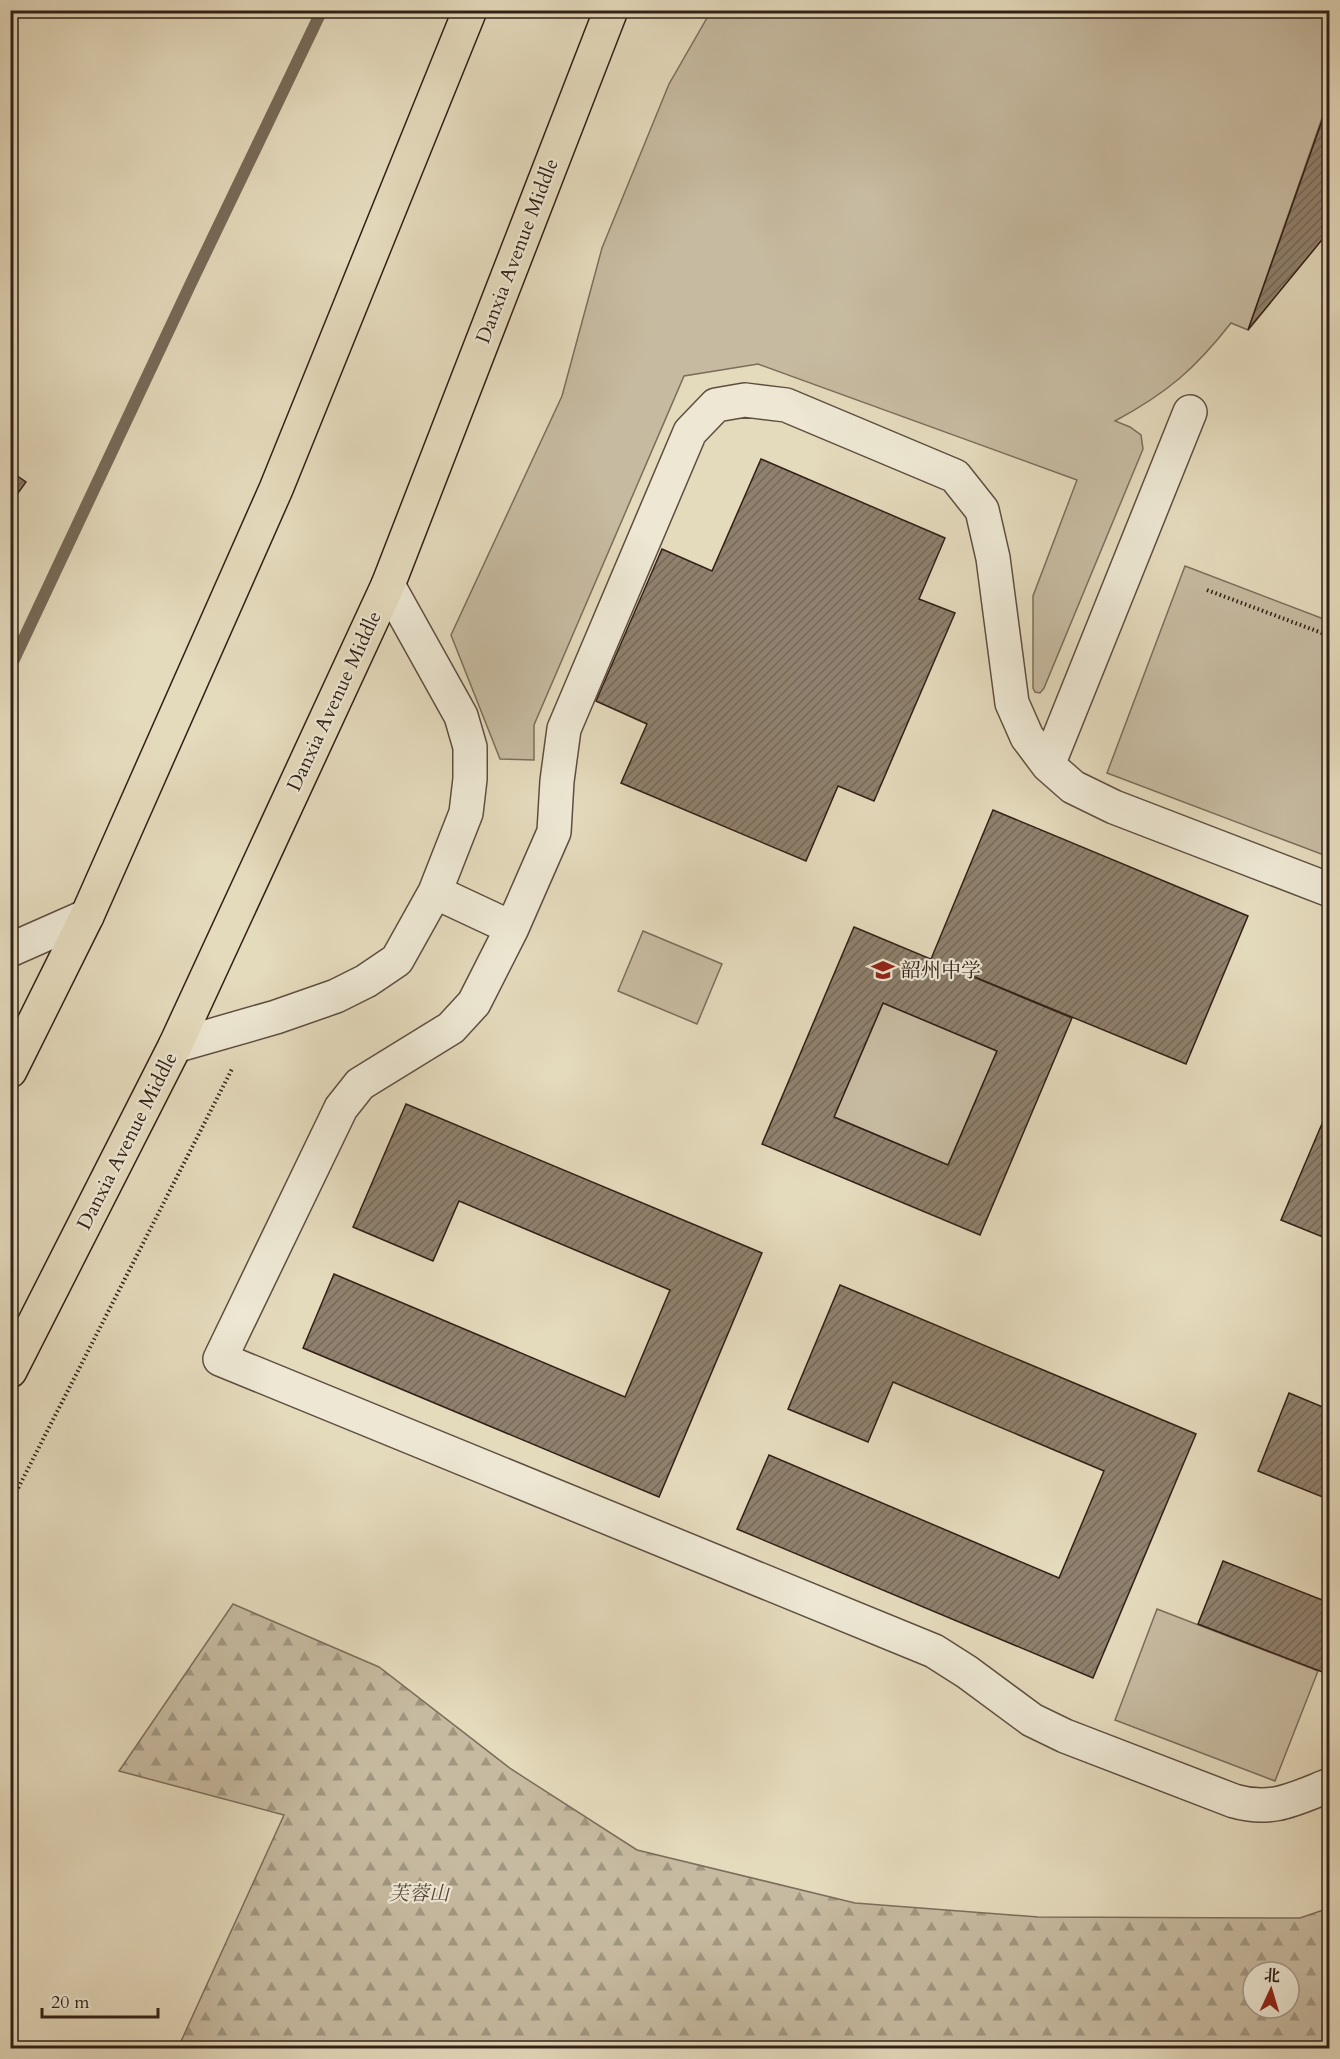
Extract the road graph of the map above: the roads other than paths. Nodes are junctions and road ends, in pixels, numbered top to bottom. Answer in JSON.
{"nodes":[{"id":1,"x":470,"y":10,"type":"edge"},
{"id":2,"x":611,"y":10,"type":"edge"},
{"id":3,"x":1190,"y":412,"type":"dead end"},
{"id":4,"x":388,"y":585,"type":"junction"},
{"id":5,"x":1048,"y":765,"type":"junction"},
{"id":6,"x":1329,"y":890,"type":"edge"},
{"id":7,"x":435,"y":892,"type":"junction"},
{"id":8,"x":87,"y":916,"type":"junction"},
{"id":9,"x":512,"y":928,"type":"junction"},
{"id":10,"x":10,"y":950,"type":"edge"},
{"id":11,"x":175,"y":1046,"type":"junction"},
{"id":12,"x":10,"y":1071,"type":"edge"},
{"id":13,"x":10,"y":1371,"type":"edge"},
{"id":14,"x":1329,"y":1785,"type":"edge"}],
"edges":[{"from":1,"to":8,"type":"main road"},
{"from":2,"to":4,"type":"main road","name":"Danxia Avenue Middle"},
{"from":3,"to":5,"type":"street"},
{"from":4,"to":7,"type":"street"},
{"from":4,"to":11,"type":"main road","name":"Danxia Avenue Middle"},
{"from":5,"to":6,"type":"street"},
{"from":5,"to":9,"type":"street"},
{"from":7,"to":9,"type":"street"},
{"from":7,"to":11,"type":"street"},
{"from":8,"to":10,"type":"street"},
{"from":8,"to":12,"type":"main road"},
{"from":9,"to":14,"type":"street"},
{"from":11,"to":13,"type":"main road","name":"Danxia Avenue Middle"}]}
